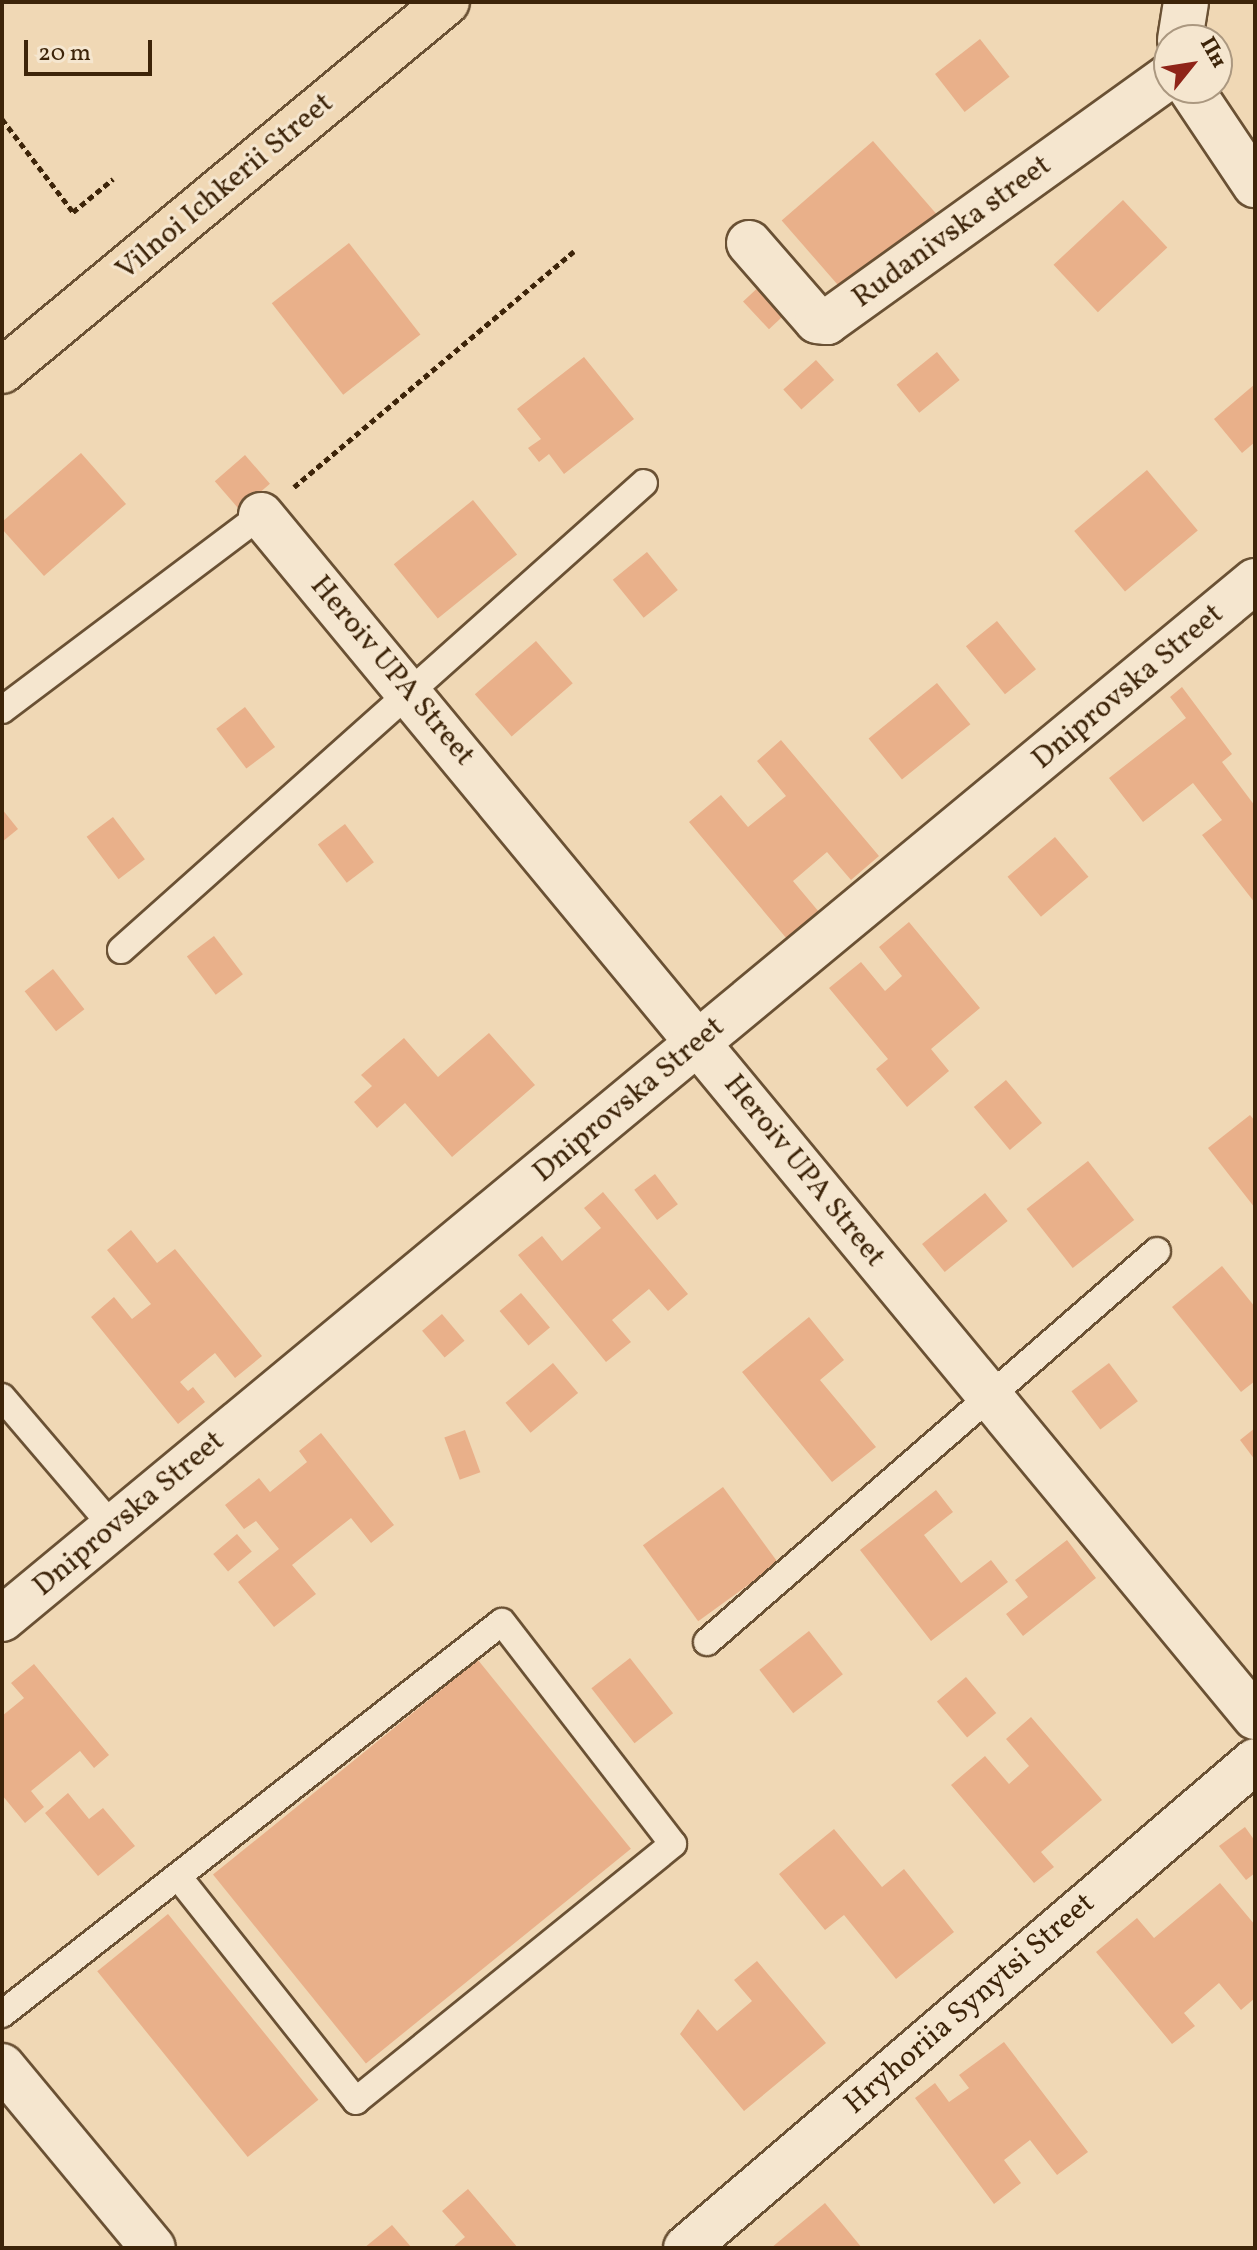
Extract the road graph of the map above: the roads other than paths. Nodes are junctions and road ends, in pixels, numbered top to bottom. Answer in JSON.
{"nodes":[{"id":1,"x":447,"y":2,"type":"edge"},
{"id":2,"x":1186,"y":2,"type":"edge"},
{"id":3,"x":1183,"y":24,"type":"edge"},
{"id":4,"x":1153,"y":88,"type":"edge"},
{"id":5,"x":1201,"y":104,"type":"edge"},
{"id":6,"x":1255,"y":185,"type":"edge"},
{"id":7,"x":749,"y":243,"type":"dead end"},
{"id":8,"x":2,"y":371,"type":"edge"},
{"id":9,"x":644,"y":483,"type":"dead end"},
{"id":10,"x":261,"y":515,"type":"joint"},
{"id":11,"x":1255,"y":581,"type":"edge"},
{"id":12,"x":410,"y":691,"type":"junction"},
{"id":13,"x":2,"y":710,"type":"edge"},
{"id":14,"x":121,"y":950,"type":"dead end"},
{"id":15,"x":699,"y":1042,"type":"junction"},
{"id":16,"x":1157,"y":1251,"type":"dead end"},
{"id":17,"x":988,"y":1396,"type":"junction"},
{"id":18,"x":2,"y":1397,"type":"edge"},
{"id":19,"x":113,"y":1527,"type":"junction"},
{"id":20,"x":2,"y":1619,"type":"edge"},
{"id":21,"x":707,"y":1642,"type":"dead end"},
{"id":22,"x":1255,"y":1717,"type":"edge"},
{"id":23,"x":1255,"y":1761,"type":"edge"},
{"id":24,"x":179,"y":1878,"type":"junction"},
{"id":25,"x":2,"y":2014,"type":"edge"},
{"id":26,"x":2,"y":2066,"type":"edge"},
{"id":27,"x":153,"y":2248,"type":"edge"},
{"id":28,"x":686,"y":2248,"type":"edge"}],
"edges":[{"from":1,"to":8,"type":"main road","name":"Vilnoi Ichkerii Street"},
{"from":2,"to":3,"type":"street"},
{"from":4,"to":7,"type":"street","name":"Rudanivska street"},
{"from":5,"to":6,"type":"street"},
{"from":9,"to":12,"type":"lane"},
{"from":10,"to":12,"type":"street","name":"Heroiv UPA Street"},
{"from":10,"to":13,"type":"lane"},
{"from":11,"to":15,"type":"street","name":"Dniprovska Street"},
{"from":12,"to":14,"type":"lane"},
{"from":12,"to":15,"type":"street","name":"Heroiv UPA Street"},
{"from":15,"to":17,"type":"street","name":"Heroiv UPA Street"},
{"from":15,"to":19,"type":"street","name":"Dniprovska Street"},
{"from":16,"to":17,"type":"lane"},
{"from":17,"to":21,"type":"lane"},
{"from":17,"to":22,"type":"street","name":"Heroiv UPA Street"},
{"from":18,"to":19,"type":"lane"},
{"from":19,"to":20,"type":"street","name":"Dniprovska Street"},
{"from":23,"to":28,"type":"street","name":"Hryhoriia Synytsi Street"},
{"from":24,"to":24,"type":"lane"},
{"from":24,"to":25,"type":"lane"},
{"from":26,"to":27,"type":"street"}]}
